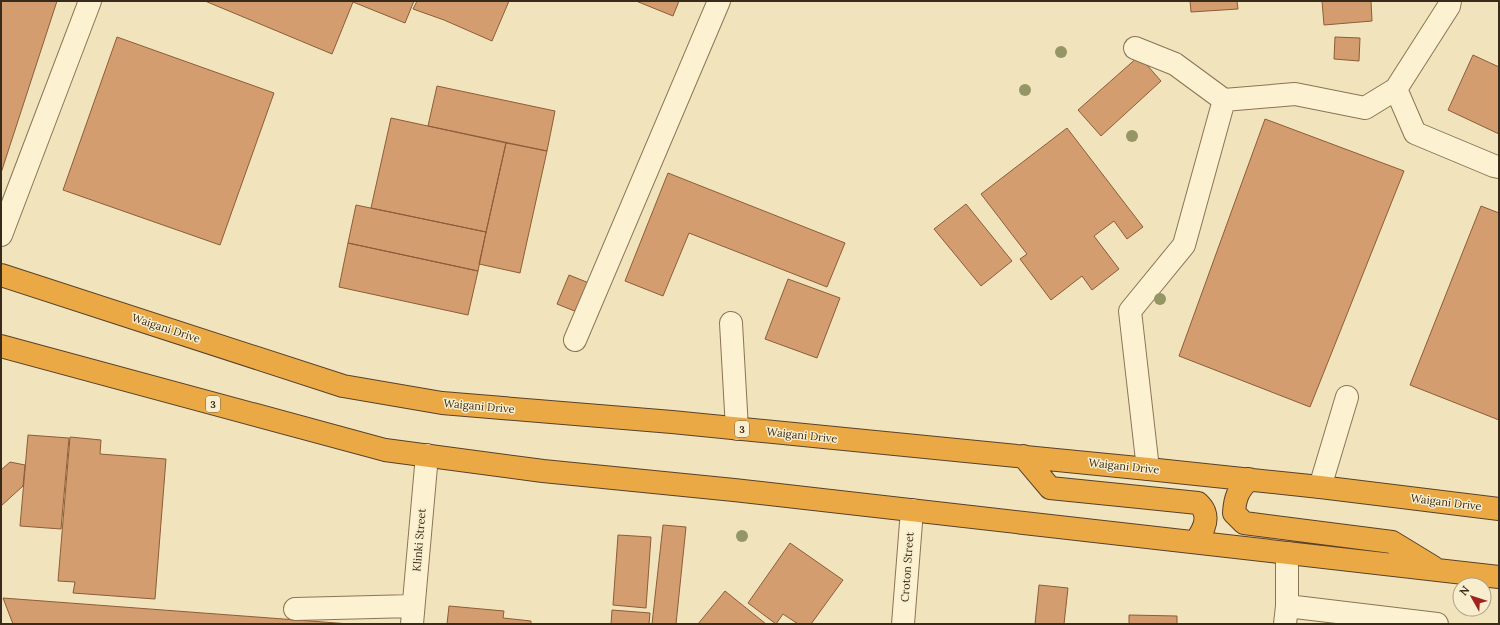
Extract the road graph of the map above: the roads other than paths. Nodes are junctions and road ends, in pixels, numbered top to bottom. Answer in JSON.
{"nodes":[{"id":1,"x":90,"y":1,"type":"edge"},
{"id":2,"x":719,"y":1,"type":"edge"},
{"id":3,"x":1450,"y":1,"type":"edge"},
{"id":4,"x":1135,"y":48,"type":"dead end"},
{"id":5,"x":1396,"y":89,"type":"junction"},
{"id":6,"x":1224,"y":100,"type":"junction"},
{"id":7,"x":1499,"y":167,"type":"edge"},
{"id":8,"x":1,"y":235,"type":"edge"},
{"id":9,"x":1,"y":275,"type":"edge"},
{"id":10,"x":731,"y":323,"type":"dead end"},
{"id":11,"x":575,"y":340,"type":"dead end"},
{"id":12,"x":1,"y":346,"type":"edge"},
{"id":13,"x":1,"y":350,"type":"edge"},
{"id":14,"x":36,"y":356,"type":"junction"},
{"id":15,"x":1347,"y":398,"type":"dead end"},
{"id":16,"x":737,"y":429,"type":"junction"},
{"id":17,"x":427,"y":455,"type":"junction"},
{"id":18,"x":1023,"y":456,"type":"junction"},
{"id":19,"x":1148,"y":469,"type":"junction"},
{"id":20,"x":1248,"y":479,"type":"junction"},
{"id":21,"x":1320,"y":487,"type":"junction"},
{"id":22,"x":1499,"y":509,"type":"edge"},
{"id":23,"x":912,"y":510,"type":"junction"},
{"id":24,"x":1195,"y":542,"type":"junction"},
{"id":25,"x":1287,"y":553,"type":"junction"},
{"id":26,"x":1437,"y":570,"type":"junction"},
{"id":27,"x":1499,"y":577,"type":"edge"},
{"id":28,"x":295,"y":609,"type":"dead end"},
{"id":29,"x":412,"y":615,"type":"edge"},
{"id":30,"x":1286,"y":615,"type":"edge"},
{"id":31,"x":903,"y":624,"type":"edge"},
{"id":32,"x":1437,"y":624,"type":"edge"}],
"edges":[{"from":1,"to":8,"type":"street"},
{"from":2,"to":11,"type":"street"},
{"from":3,"to":5,"type":"street"},
{"from":4,"to":6,"type":"street"},
{"from":5,"to":6,"type":"street"},
{"from":5,"to":7,"type":"street"},
{"from":6,"to":19,"type":"street"},
{"from":9,"to":16,"type":"highway","name":"Waigani Drive","number":"3"},
{"from":10,"to":16,"type":"street"},
{"from":12,"to":14,"type":"highway","number":"3"},
{"from":13,"to":14,"type":"highway"},
{"from":14,"to":17,"type":"highway","number":"3"},
{"from":15,"to":21,"type":"street"},
{"from":16,"to":18,"type":"highway","name":"Waigani Drive","number":"3"},
{"from":17,"to":23,"type":"highway","number":"3"},
{"from":17,"to":29,"type":"street","name":"Klinki Street"},
{"from":18,"to":19,"type":"highway","name":"Waigani Drive","number":"3"},
{"from":18,"to":24,"type":"highway"},
{"from":19,"to":20,"type":"highway","name":"Waigani Drive","number":"3"},
{"from":20,"to":21,"type":"highway","name":"Waigani Drive","number":"3"},
{"from":20,"to":26,"type":"highway"},
{"from":21,"to":22,"type":"highway","name":"Waigani Drive","number":"3"},
{"from":23,"to":24,"type":"highway","number":"3"},
{"from":23,"to":31,"type":"street","name":"Croton Street"},
{"from":24,"to":25,"type":"highway","number":"3"},
{"from":25,"to":26,"type":"highway","number":"3"},
{"from":25,"to":30,"type":"street"},
{"from":26,"to":27,"type":"highway","number":"3"},
{"from":28,"to":29,"type":"street"},
{"from":30,"to":32,"type":"street"}]}
